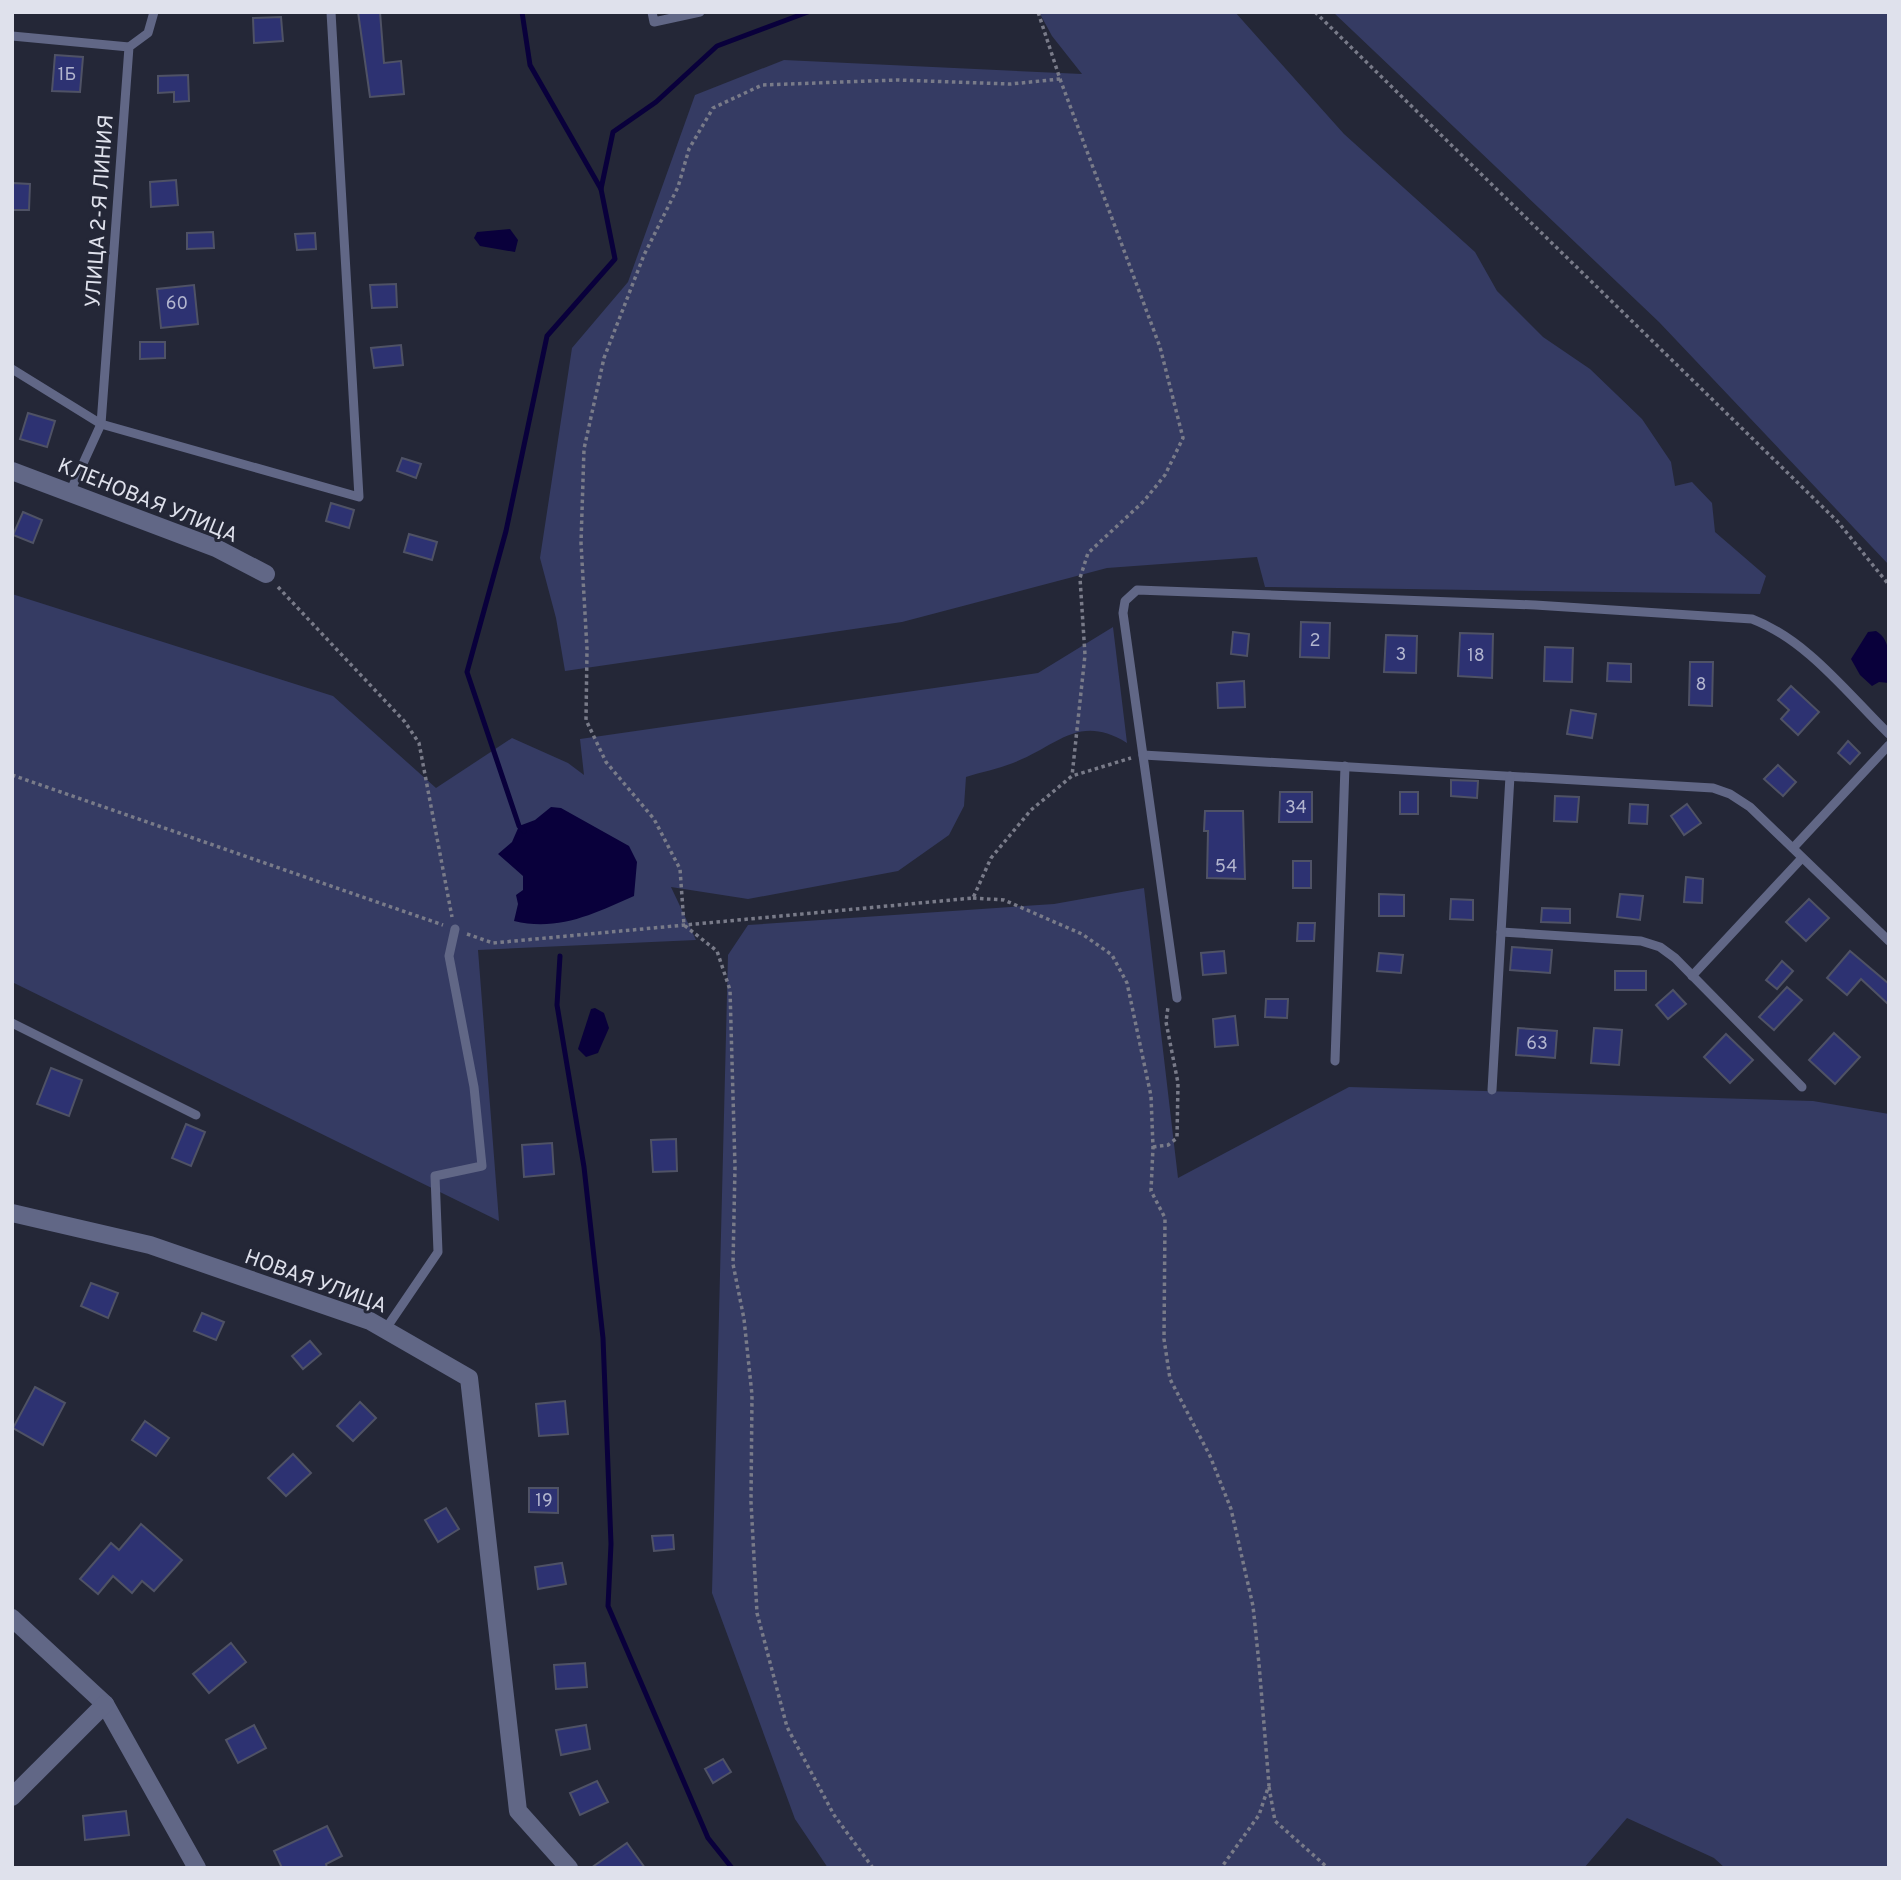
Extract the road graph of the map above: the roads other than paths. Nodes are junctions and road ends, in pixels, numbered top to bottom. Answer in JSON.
{"nodes":[{"id":1,"x":154,"y":12,"type":"edge"},
{"id":2,"x":331,"y":12,"type":"edge"},
{"id":3,"x":652,"y":12,"type":"edge"},
{"id":4,"x":700,"y":12,"type":"edge"},
{"id":5,"x":12,"y":36,"type":"edge"},
{"id":6,"x":129,"y":47,"type":"junction"},
{"id":7,"x":12,"y":369,"type":"edge"},
{"id":8,"x":101,"y":424,"type":"junction"},
{"id":9,"x":12,"y":471,"type":"edge"},
{"id":10,"x":70,"y":492,"type":"junction"},
{"id":11,"x":266,"y":575,"type":"road end"},
{"id":12,"x":1889,"y":734,"type":"edge"},
{"id":13,"x":1889,"y":745,"type":"edge"},
{"id":14,"x":1143,"y":755,"type":"junction"},
{"id":15,"x":1345,"y":766,"type":"junction"},
{"id":16,"x":1510,"y":775,"type":"junction"},
{"id":17,"x":1793,"y":848,"type":"junction"},
{"id":18,"x":1802,"y":858,"type":"junction"},
{"id":19,"x":454,"y":929,"type":"road end"},
{"id":20,"x":1501,"y":932,"type":"junction"},
{"id":21,"x":1889,"y":941,"type":"edge"},
{"id":22,"x":1692,"y":976,"type":"junction"},
{"id":23,"x":1177,"y":998,"type":"road end"},
{"id":24,"x":12,"y":1023,"type":"edge"},
{"id":25,"x":1335,"y":1061,"type":"dead end"},
{"id":26,"x":1802,"y":1087,"type":"dead end"},
{"id":27,"x":1492,"y":1090,"type":"dead end"},
{"id":28,"x":196,"y":1115,"type":"dead end"},
{"id":29,"x":12,"y":1213,"type":"edge"},
{"id":30,"x":385,"y":1330,"type":"junction"},
{"id":31,"x":12,"y":1618,"type":"edge"},
{"id":32,"x":105,"y":1704,"type":"junction"},
{"id":33,"x":12,"y":1797,"type":"edge"},
{"id":34,"x":197,"y":1868,"type":"edge"},
{"id":35,"x":569,"y":1868,"type":"edge"}],
"edges":[{"from":1,"to":6,"type":"lane"},
{"from":2,"to":8,"type":"lane"},
{"from":3,"to":4,"type":"lane"},
{"from":5,"to":6,"type":"lane"},
{"from":6,"to":8,"type":"lane","name":"УЛИЦА 2-Я ЛИНИЯ"},
{"from":7,"to":8,"type":"lane"},
{"from":8,"to":10,"type":"lane"},
{"from":9,"to":10,"type":"street","name":"КЛЕНОВАЯ УЛИЦА"},
{"from":10,"to":11,"type":"street","name":"КЛЕНОВАЯ УЛИЦА"},
{"from":12,"to":14,"type":"lane"},
{"from":13,"to":17,"type":"lane"},
{"from":14,"to":15,"type":"lane"},
{"from":14,"to":23,"type":"lane"},
{"from":15,"to":16,"type":"lane"},
{"from":15,"to":25,"type":"lane"},
{"from":16,"to":17,"type":"lane"},
{"from":16,"to":20,"type":"lane"},
{"from":17,"to":18,"type":"lane"},
{"from":18,"to":21,"type":"lane"},
{"from":18,"to":22,"type":"lane"},
{"from":19,"to":30,"type":"lane"},
{"from":20,"to":22,"type":"lane"},
{"from":20,"to":27,"type":"lane"},
{"from":22,"to":26,"type":"lane"},
{"from":24,"to":28,"type":"lane"},
{"from":29,"to":30,"type":"street","name":"НОВАЯ УЛИЦА"},
{"from":30,"to":35,"type":"street","name":"НОВАЯ УЛИЦА"},
{"from":31,"to":32,"type":"street"},
{"from":32,"to":33,"type":"street"},
{"from":32,"to":34,"type":"street"}]}
